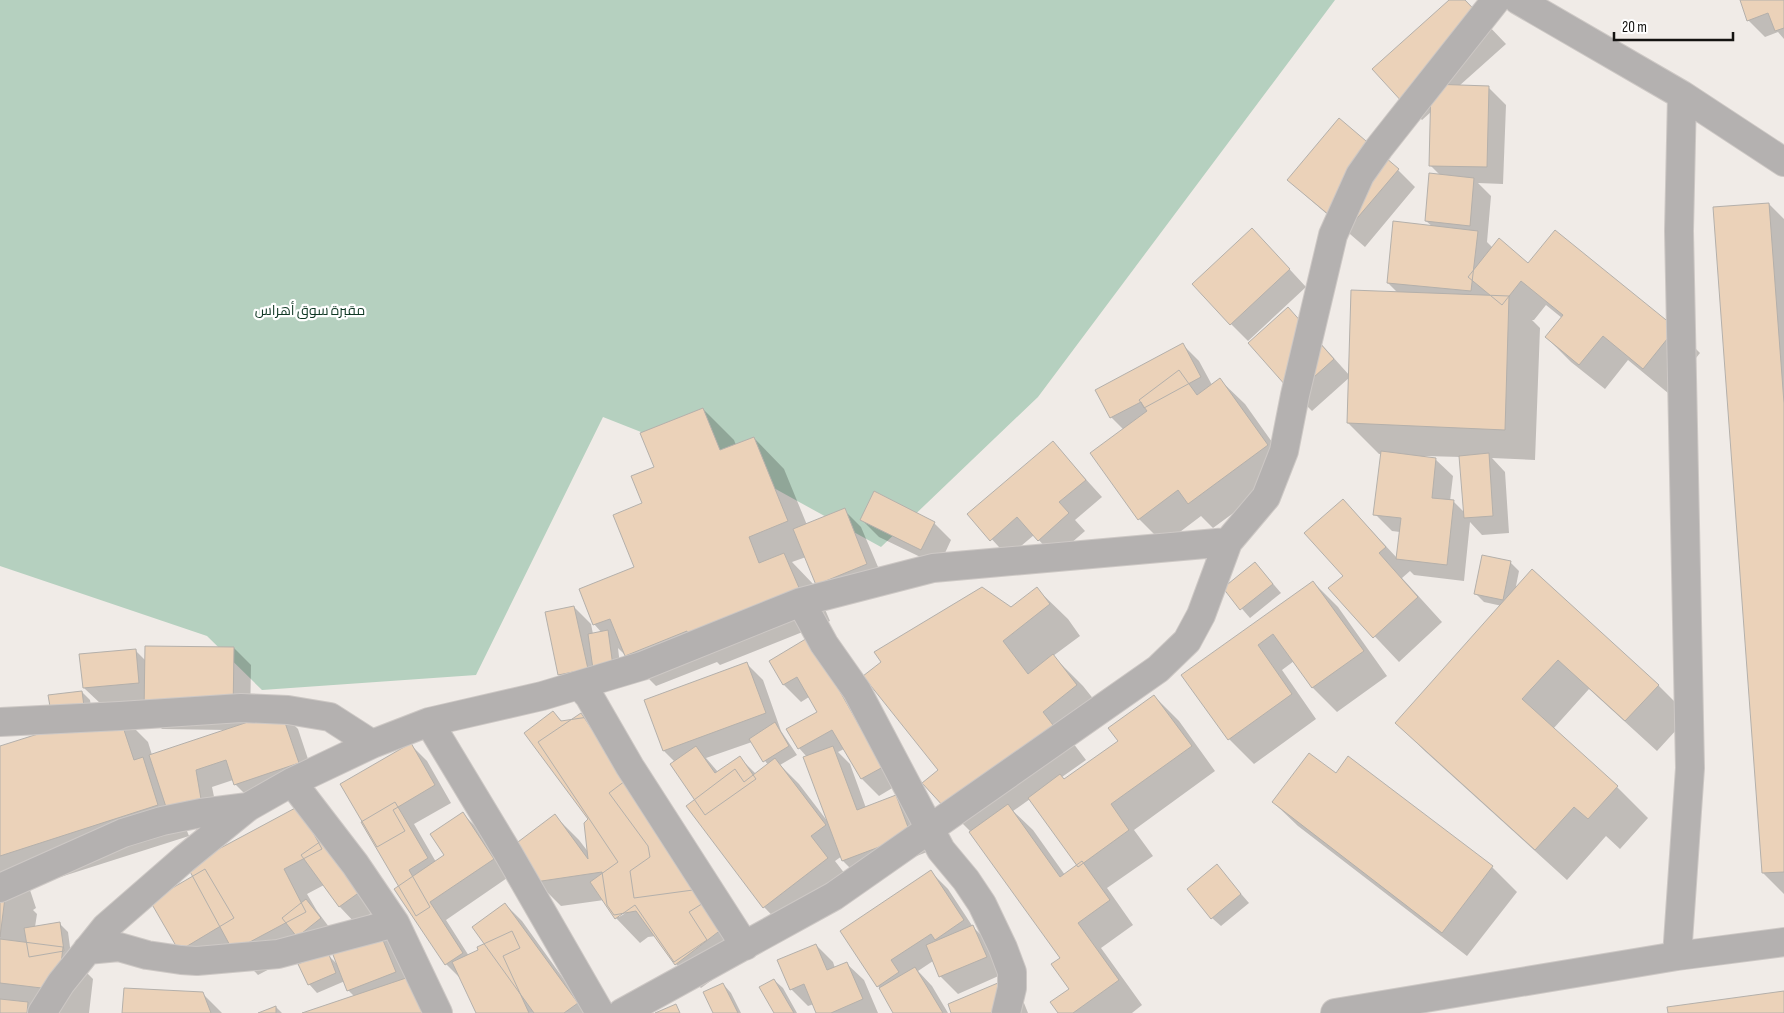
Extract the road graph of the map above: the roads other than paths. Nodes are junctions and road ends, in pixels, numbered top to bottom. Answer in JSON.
{"nodes":[{"id":1,"x":1496,"y":0,"type":"edge"},
{"id":2,"x":1518,"y":0,"type":"edge"},
{"id":3,"x":1682,"y":95,"type":"junction"},
{"id":4,"x":1784,"y":162,"type":"edge"},
{"id":5,"x":1228,"y":542,"type":"junction"},
{"id":6,"x":800,"y":602,"type":"junction"},
{"id":7,"x":579,"y":685,"type":"junction"},
{"id":8,"x":0,"y":722,"type":"edge"},
{"id":9,"x":429,"y":722,"type":"junction"},
{"id":10,"x":372,"y":744,"type":"junction"},
{"id":11,"x":292,"y":782,"type":"junction"},
{"id":12,"x":248,"y":807,"type":"junction"},
{"id":13,"x":930,"y":829,"type":"junction"},
{"id":14,"x":0,"y":888,"type":"edge"},
{"id":15,"x":394,"y":923,"type":"junction"},
{"id":16,"x":1784,"y":942,"type":"edge"},
{"id":17,"x":745,"y":946,"type":"junction"},
{"id":18,"x":87,"y":950,"type":"junction"},
{"id":19,"x":1678,"y":956,"type":"junction"},
{"id":20,"x":42,"y":1013,"type":"edge"},
{"id":21,"x":438,"y":1013,"type":"edge"},
{"id":22,"x":600,"y":1013,"type":"edge"},
{"id":23,"x":622,"y":1013,"type":"edge"},
{"id":24,"x":1006,"y":1013,"type":"edge"},
{"id":25,"x":1334,"y":1013,"type":"edge"}],
"edges":[{"from":1,"to":5,"type":"street"},
{"from":2,"to":3,"type":"street"},
{"from":3,"to":4,"type":"street"},
{"from":3,"to":19,"type":"street"},
{"from":5,"to":6,"type":"street"},
{"from":5,"to":13,"type":"street"},
{"from":6,"to":7,"type":"street"},
{"from":6,"to":13,"type":"street"},
{"from":7,"to":9,"type":"street"},
{"from":7,"to":17,"type":"street"},
{"from":8,"to":10,"type":"street"},
{"from":9,"to":10,"type":"street"},
{"from":9,"to":22,"type":"street"},
{"from":10,"to":11,"type":"street"},
{"from":11,"to":12,"type":"street"},
{"from":11,"to":15,"type":"street"},
{"from":12,"to":14,"type":"street"},
{"from":12,"to":18,"type":"street"},
{"from":13,"to":17,"type":"street"},
{"from":13,"to":24,"type":"street"},
{"from":15,"to":18,"type":"street"},
{"from":15,"to":21,"type":"street"},
{"from":16,"to":19,"type":"street"},
{"from":17,"to":23,"type":"street"},
{"from":18,"to":20,"type":"street"},
{"from":19,"to":25,"type":"street"}]}
